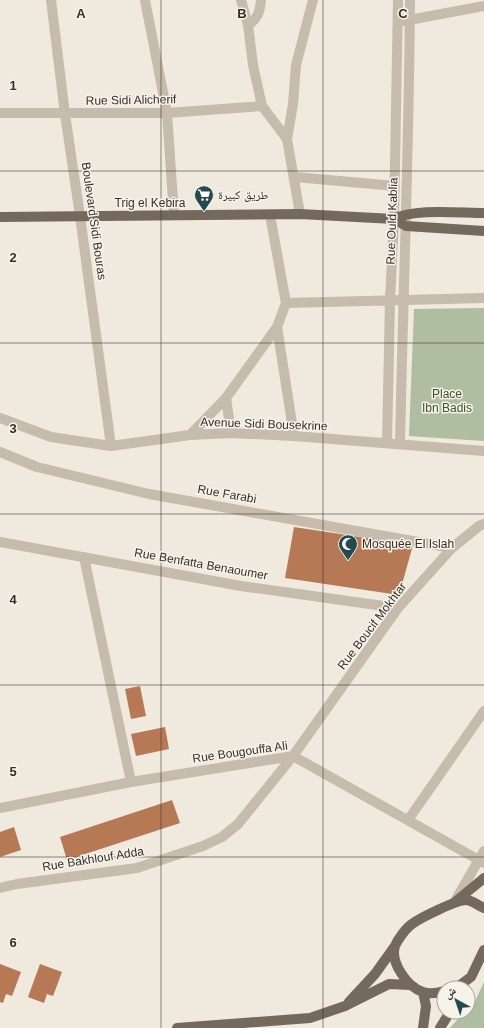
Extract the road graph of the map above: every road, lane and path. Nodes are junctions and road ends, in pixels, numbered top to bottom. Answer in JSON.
{"nodes":[{"id":1,"x":51,"y":0,"type":"edge"},
{"id":2,"x":145,"y":0,"type":"edge"},
{"id":3,"x":242,"y":0,"type":"edge"},
{"id":4,"x":261,"y":0,"type":"edge"},
{"id":5,"x":313,"y":0,"type":"edge"},
{"id":6,"x":398,"y":0,"type":"edge"},
{"id":7,"x":410,"y":0,"type":"edge"},
{"id":8,"x":484,"y":6,"type":"edge"},
{"id":9,"x":398,"y":21,"type":"junction"},
{"id":10,"x":410,"y":21,"type":"junction"},
{"id":11,"x":248,"y":25,"type":"junction"},
{"id":12,"x":262,"y":106,"type":"junction"},
{"id":13,"x":0,"y":113,"type":"edge"},
{"id":14,"x":167,"y":113,"type":"junction"},
{"id":15,"x":64,"y":114,"type":"junction"},
{"id":16,"x":287,"y":139,"type":"junction"},
{"id":17,"x":295,"y":177,"type":"junction"},
{"id":18,"x":395,"y":186,"type":"junction"},
{"id":19,"x":484,"y":213,"type":"edge"},
{"id":20,"x":270,"y":214,"type":"junction"},
{"id":21,"x":300,"y":214,"type":"junction"},
{"id":22,"x":406,"y":214,"type":"junction"},
{"id":23,"x":174,"y":215,"type":"junction"},
{"id":24,"x":80,"y":216,"type":"junction"},
{"id":25,"x":0,"y":217,"type":"edge"},
{"id":26,"x":394,"y":219,"type":"junction"},
{"id":27,"x":406,"y":226,"type":"junction"},
{"id":28,"x":484,"y":231,"type":"edge"},
{"id":29,"x":484,"y":298,"type":"edge"},
{"id":30,"x":390,"y":300,"type":"junction"},
{"id":31,"x":403,"y":300,"type":"junction"},
{"id":32,"x":286,"y":302,"type":"junction"},
{"id":33,"x":277,"y":326,"type":"junction"},
{"id":34,"x":226,"y":398,"type":"junction"},
{"id":35,"x":0,"y":418,"type":"edge"},
{"id":36,"x":231,"y":433,"type":"junction"},
{"id":37,"x":190,"y":435,"type":"junction"},
{"id":38,"x":294,"y":436,"type":"junction"},
{"id":39,"x":387,"y":443,"type":"junction"},
{"id":40,"x":400,"y":444,"type":"junction"},
{"id":41,"x":111,"y":446,"type":"junction"},
{"id":42,"x":484,"y":451,"type":"edge"},
{"id":43,"x":0,"y":452,"type":"edge"},
{"id":44,"x":484,"y":524,"type":"edge"},
{"id":45,"x":0,"y":542,"type":"edge"},
{"id":46,"x":452,"y":548,"type":"junction"},
{"id":47,"x":84,"y":557,"type":"junction"},
{"id":48,"x":398,"y":608,"type":"junction"},
{"id":49,"x":484,"y":710,"type":"edge"},
{"id":50,"x":293,"y":756,"type":"junction"},
{"id":51,"x":131,"y":782,"type":"junction"},
{"id":52,"x":0,"y":808,"type":"edge"},
{"id":53,"x":408,"y":820,"type":"junction"},
{"id":54,"x":482,"y":858,"type":"edge"},
{"id":55,"x":484,"y":878,"type":"edge"},
{"id":56,"x":0,"y":888,"type":"edge"},
{"id":57,"x":454,"y":902,"type":"junction"},
{"id":58,"x":484,"y":908,"type":"edge"},
{"id":59,"x":395,"y":946,"type":"junction"},
{"id":60,"x":484,"y":950,"type":"edge"},
{"id":61,"x":471,"y":977,"type":"junction"},
{"id":62,"x":467,"y":980,"type":"edge"},
{"id":63,"x":469,"y":980,"type":"edge"},
{"id":64,"x":410,"y":984,"type":"junction"},
{"id":65,"x":436,"y":991,"type":"edge"},
{"id":66,"x":423,"y":992,"type":"junction"},
{"id":67,"x":345,"y":1006,"type":"junction"},
{"id":68,"x":177,"y":1028,"type":"edge"},
{"id":69,"x":423,"y":1028,"type":"edge"}],
"edges":[{"from":1,"to":15,"type":"street","name":"Boulevard Sidi Bouras"},
{"from":2,"to":14,"type":"street"},
{"from":3,"to":11,"type":"street"},
{"from":4,"to":11,"type":"street"},
{"from":5,"to":16,"type":"street"},
{"from":6,"to":9,"type":"street","name":"Rue Ould Kablia"},
{"from":7,"to":10,"type":"street","name":"Rue Ould Kablia"},
{"from":8,"to":10,"type":"street"},
{"from":9,"to":10,"type":"street"},
{"from":9,"to":18,"type":"street","name":"Rue Ould Kablia"},
{"from":10,"to":22,"type":"street","name":"Rue Ould Kablia"},
{"from":11,"to":12,"type":"street"},
{"from":12,"to":14,"type":"street","name":"Rue Sidi Alicherif"},
{"from":12,"to":16,"type":"street"},
{"from":13,"to":15,"type":"street","name":"Rue Sidi Alicherif"},
{"from":14,"to":15,"type":"street","name":"Rue Sidi Alicherif"},
{"from":14,"to":23,"type":"street"},
{"from":15,"to":24,"type":"street","name":"Boulevard Sidi Bouras"},
{"from":16,"to":17,"type":"street"},
{"from":17,"to":18,"type":"street"},
{"from":17,"to":21,"type":"street"},
{"from":18,"to":26,"type":"street","name":"Rue Ould Kablia"},
{"from":19,"to":22,"type":"main road"},
{"from":20,"to":21,"type":"main road","name":"Trig el Kebira"},
{"from":20,"to":23,"type":"main road","name":"Trig el Kebira"},
{"from":20,"to":32,"type":"street"},
{"from":21,"to":26,"type":"main road","name":"Trig el Kebira"},
{"from":22,"to":26,"type":"main road"},
{"from":22,"to":27,"type":"street","name":"Rue Ould Kablia"},
{"from":23,"to":24,"type":"main road","name":"Trig el Kebira"},
{"from":24,"to":25,"type":"main road","name":"Trig el Kebira"},
{"from":24,"to":41,"type":"street","name":"Boulevard Sidi Bouras"},
{"from":26,"to":27,"type":"main road"},
{"from":26,"to":30,"type":"street","name":"Rue Ould Kablia"},
{"from":27,"to":28,"type":"main road"},
{"from":27,"to":31,"type":"street","name":"Rue Ould Kablia"},
{"from":29,"to":31,"type":"street"},
{"from":30,"to":31,"type":"street"},
{"from":30,"to":32,"type":"street"},
{"from":30,"to":39,"type":"street","name":"Rue Ould Kablia"},
{"from":31,"to":40,"type":"street","name":"Rue Ould Kablia"},
{"from":32,"to":33,"type":"street"},
{"from":33,"to":34,"type":"street"},
{"from":33,"to":38,"type":"street"},
{"from":34,"to":36,"type":"street"},
{"from":34,"to":37,"type":"street"},
{"from":35,"to":41,"type":"street","name":"Avenue Sidi Bousekrine"},
{"from":36,"to":37,"type":"street","name":"Avenue Sidi Bousekrine"},
{"from":36,"to":38,"type":"street","name":"Avenue Sidi Bousekrine"},
{"from":37,"to":41,"type":"street","name":"Avenue Sidi Bousekrine"},
{"from":38,"to":39,"type":"street","name":"Avenue Sidi Bousekrine"},
{"from":39,"to":40,"type":"street","name":"Avenue Sidi Bousekrine"},
{"from":40,"to":42,"type":"street","name":"Avenue Sidi Bousekrine"},
{"from":43,"to":46,"type":"street","name":"Rue Farabi"},
{"from":44,"to":46,"type":"street","name":"Rue Boucif Mokhtar"},
{"from":45,"to":47,"type":"street","name":"Rue Benfatta Benaoumer"},
{"from":46,"to":48,"type":"street","name":"Rue Boucif Mokhtar"},
{"from":47,"to":48,"type":"street","name":"Rue Benfatta Benaoumer"},
{"from":47,"to":51,"type":"street"},
{"from":48,"to":50,"type":"street","name":"Rue Boucif Mokhtar"},
{"from":49,"to":53,"type":"street"},
{"from":50,"to":51,"type":"street","name":"Rue Bougouffa Ali"},
{"from":50,"to":53,"type":"street","name":"Rue Bougouffa Ali"},
{"from":50,"to":56,"type":"street","name":"Rue Bakhlouf Adda"},
{"from":51,"to":52,"type":"street","name":"Rue Bougouffa Ali"},
{"from":53,"to":54,"type":"street","name":"Rue Bougouffa Ali"},
{"from":54,"to":57,"type":"street"},
{"from":55,"to":57,"type":"main road"},
{"from":57,"to":58,"type":"main road"},
{"from":57,"to":59,"type":"main road"},
{"from":59,"to":64,"type":"main road"},
{"from":59,"to":67,"type":"main road"},
{"from":60,"to":61,"type":"main road"},
{"from":61,"to":62,"type":"main road"},
{"from":61,"to":63,"type":"main road"},
{"from":64,"to":66,"type":"main road"},
{"from":64,"to":67,"type":"main road"},
{"from":65,"to":66,"type":"main road"},
{"from":66,"to":69,"type":"main road"},
{"from":67,"to":68,"type":"main road"}]}
